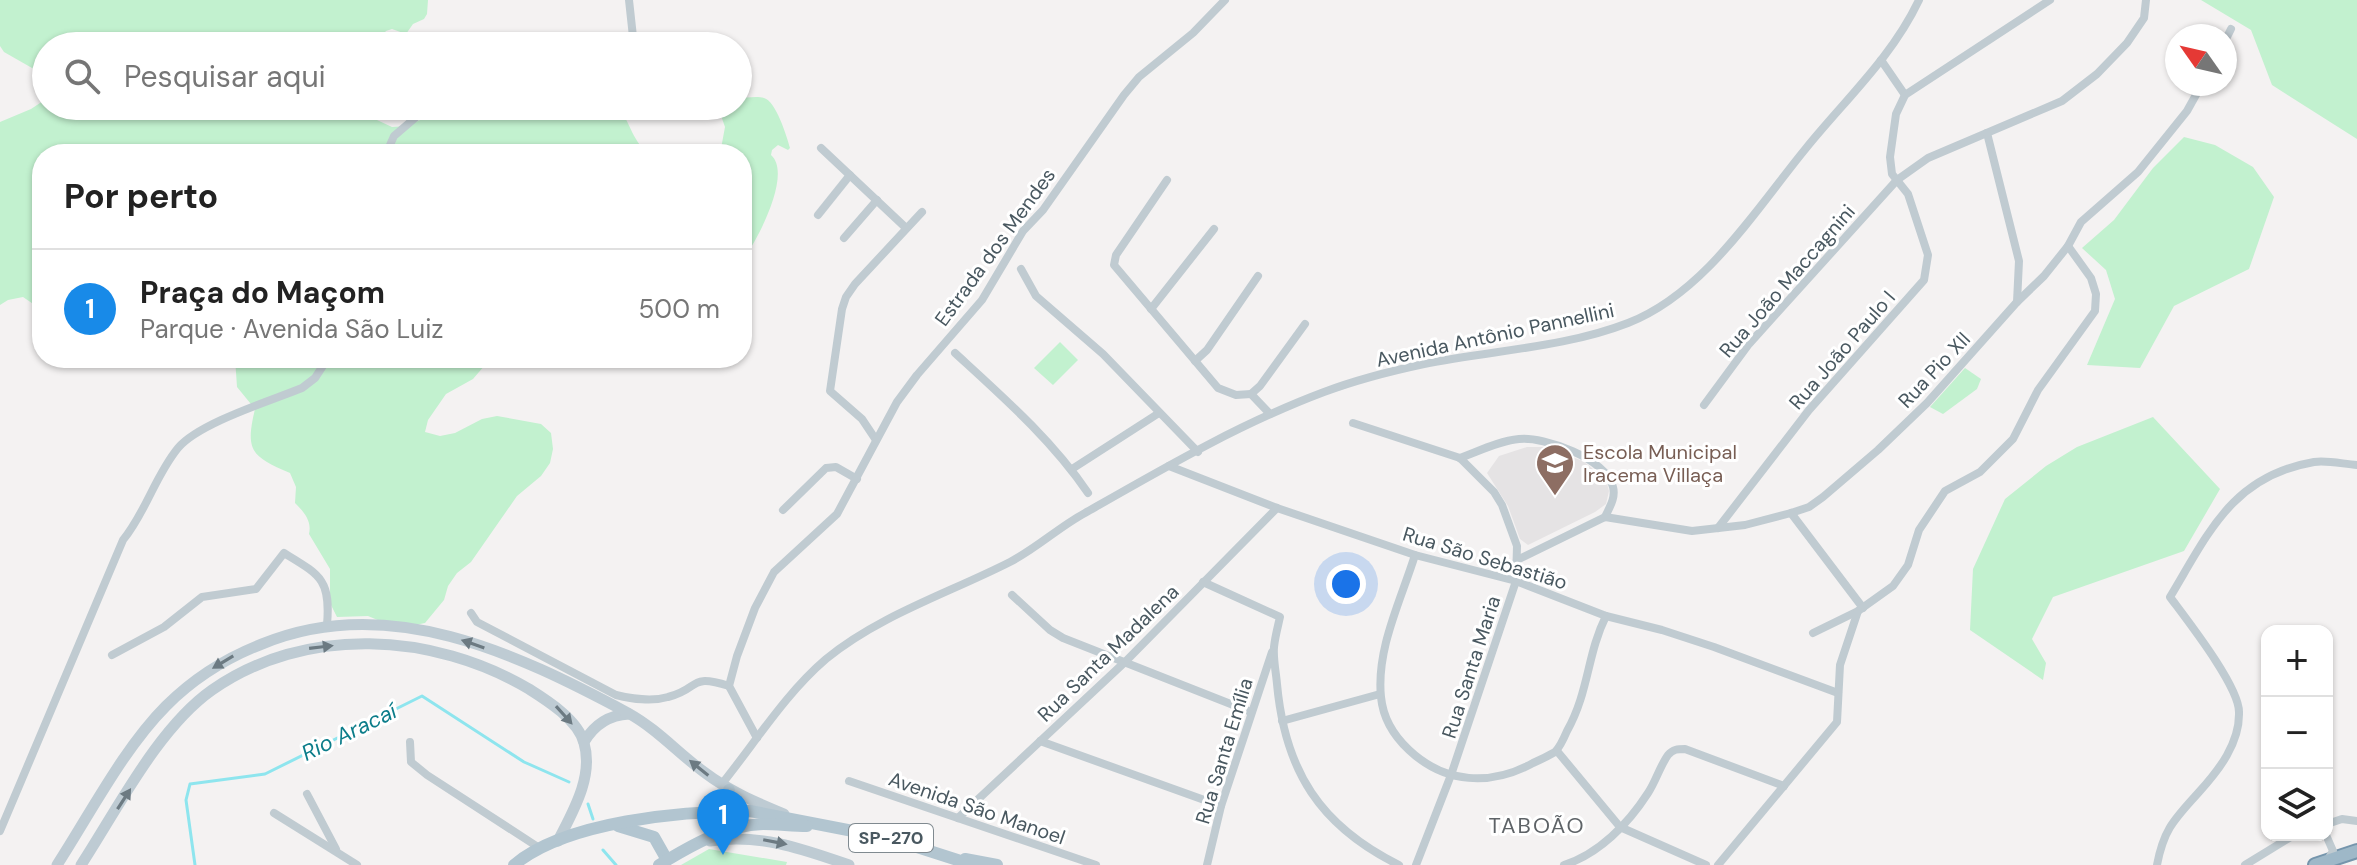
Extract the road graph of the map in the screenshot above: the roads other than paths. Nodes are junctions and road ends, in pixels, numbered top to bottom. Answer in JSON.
{"nodes":[{"id":1,"x":629,"y":0,"type":"edge"},
{"id":2,"x":1225,"y":0,"type":"edge"},
{"id":3,"x":1919,"y":0,"type":"edge"},
{"id":4,"x":2050,"y":0,"type":"edge"},
{"id":5,"x":2146,"y":0,"type":"edge"},
{"id":6,"x":632,"y":32,"type":"edge"},
{"id":7,"x":1881,"y":60,"type":"junction"},
{"id":8,"x":1905,"y":95,"type":"junction"},
{"id":9,"x":2195,"y":96,"type":"edge"},
{"id":10,"x":413,"y":120,"type":"edge"},
{"id":11,"x":1987,"y":133,"type":"junction"},
{"id":12,"x":390,"y":144,"type":"edge"},
{"id":13,"x":821,"y":148,"type":"dead end"},
{"id":14,"x":850,"y":175,"type":"junction"},
{"id":15,"x":1167,"y":180,"type":"dead end"},
{"id":16,"x":1897,"y":180,"type":"junction"},
{"id":17,"x":877,"y":200,"type":"junction"},
{"id":18,"x":922,"y":212,"type":"dead end"},
{"id":19,"x":818,"y":215,"type":"dead end"},
{"id":20,"x":905,"y":227,"type":"junction"},
{"id":21,"x":1214,"y":229,"type":"dead end"},
{"id":22,"x":844,"y":238,"type":"dead end"},
{"id":23,"x":2068,"y":246,"type":"junction"},
{"id":24,"x":1021,"y":269,"type":"dead end"},
{"id":25,"x":1258,"y":276,"type":"dead end"},
{"id":26,"x":2017,"y":302,"type":"junction"},
{"id":27,"x":1151,"y":309,"type":"junction"},
{"id":28,"x":1305,"y":324,"type":"dead end"},
{"id":29,"x":955,"y":353,"type":"dead end"},
{"id":30,"x":1195,"y":361,"type":"junction"},
{"id":31,"x":322,"y":368,"type":"edge"},
{"id":32,"x":1251,"y":394,"type":"junction"},
{"id":33,"x":1704,"y":405,"type":"dead end"},
{"id":34,"x":1159,"y":413,"type":"junction"},
{"id":35,"x":1270,"y":414,"type":"junction"},
{"id":36,"x":862,"y":419,"type":"junction"},
{"id":37,"x":1353,"y":423,"type":"dead end"},
{"id":38,"x":884,"y":425,"type":"junction"},
{"id":39,"x":876,"y":440,"type":"junction"},
{"id":40,"x":1198,"y":452,"type":"junction"},
{"id":41,"x":1460,"y":458,"type":"junction"},
{"id":42,"x":2357,"y":465,"type":"edge"},
{"id":43,"x":1169,"y":466,"type":"junction"},
{"id":44,"x":1072,"y":469,"type":"junction"},
{"id":45,"x":857,"y":479,"type":"junction"},
{"id":46,"x":1088,"y":493,"type":"dead end"},
{"id":47,"x":1277,"y":508,"type":"junction"},
{"id":48,"x":783,"y":510,"type":"dead end"},
{"id":49,"x":1791,"y":513,"type":"junction"},
{"id":50,"x":1605,"y":517,"type":"junction"},
{"id":51,"x":1718,"y":528,"type":"junction"},
{"id":52,"x":1415,"y":555,"type":"junction"},
{"id":53,"x":1517,"y":560,"type":"junction"},
{"id":54,"x":1516,"y":581,"type":"junction"},
{"id":55,"x":1203,"y":582,"type":"junction"},
{"id":56,"x":1012,"y":595,"type":"dead end"},
{"id":57,"x":1860,"y":609,"type":"junction"},
{"id":58,"x":471,"y":613,"type":"dead end"},
{"id":59,"x":1606,"y":616,"type":"junction"},
{"id":60,"x":327,"y":625,"type":"junction"},
{"id":61,"x":1813,"y":633,"type":"dead end"},
{"id":62,"x":1274,"y":647,"type":"junction"},
{"id":63,"x":112,"y":655,"type":"dead end"},
{"id":64,"x":1126,"y":661,"type":"junction"},
{"id":65,"x":729,"y":686,"type":"junction"},
{"id":66,"x":1838,"y":693,"type":"junction"},
{"id":67,"x":1380,"y":694,"type":"junction"},
{"id":68,"x":1251,"y":712,"type":"junction"},
{"id":69,"x":630,"y":714,"type":"junction"},
{"id":70,"x":1282,"y":721,"type":"junction"},
{"id":71,"x":757,"y":738,"type":"junction"},
{"id":72,"x":1040,"y":741,"type":"junction"},
{"id":73,"x":410,"y":742,"type":"dead end"},
{"id":74,"x":584,"y":742,"type":"junction"},
{"id":75,"x":1557,"y":751,"type":"junction"},
{"id":76,"x":1451,"y":775,"type":"junction"},
{"id":77,"x":849,"y":781,"type":"dead end"},
{"id":78,"x":1784,"y":786,"type":"junction"},
{"id":79,"x":725,"y":787,"type":"junction"},
{"id":80,"x":307,"y":794,"type":"dead end"},
{"id":81,"x":1221,"y":806,"type":"junction"},
{"id":82,"x":727,"y":811,"type":"junction"},
{"id":83,"x":274,"y":813,"type":"dead end"},
{"id":84,"x":792,"y":817,"type":"junction"},
{"id":85,"x":958,"y":818,"type":"junction"},
{"id":86,"x":320,"y":820,"type":"junction"},
{"id":87,"x":2357,"y":821,"type":"edge"},
{"id":88,"x":2333,"y":822,"type":"edge"},
{"id":89,"x":614,"y":824,"type":"junction"},
{"id":90,"x":830,"y":825,"type":"junction"},
{"id":91,"x":1620,"y":827,"type":"junction"},
{"id":92,"x":0,"y":831,"type":"edge"},
{"id":93,"x":305,"y":833,"type":"junction"},
{"id":94,"x":558,"y":841,"type":"junction"},
{"id":95,"x":702,"y":841,"type":"junction"},
{"id":96,"x":2284,"y":841,"type":"edge"},
{"id":97,"x":2329,"y":841,"type":"edge"},
{"id":98,"x":336,"y":849,"type":"junction"},
{"id":99,"x":541,"y":849,"type":"junction"},
{"id":100,"x":2357,"y":851,"type":"edge"},
{"id":101,"x":950,"y":856,"type":"junction"},
{"id":102,"x":819,"y":860,"type":"edge"},
{"id":103,"x":663,"y":862,"type":"edge"},
{"id":104,"x":2321,"y":863,"type":"edge"},
{"id":105,"x":57,"y":865,"type":"edge"},
{"id":106,"x":81,"y":865,"type":"edge"},
{"id":107,"x":357,"y":865,"type":"edge"},
{"id":108,"x":514,"y":865,"type":"edge"},
{"id":109,"x":849,"y":865,"type":"edge"},
{"id":110,"x":973,"y":865,"type":"edge"},
{"id":111,"x":997,"y":865,"type":"edge"},
{"id":112,"x":1096,"y":865,"type":"edge"},
{"id":113,"x":1207,"y":865,"type":"edge"},
{"id":114,"x":1399,"y":865,"type":"edge"},
{"id":115,"x":1416,"y":865,"type":"edge"},
{"id":116,"x":1564,"y":865,"type":"edge"},
{"id":117,"x":1706,"y":865,"type":"edge"},
{"id":118,"x":1718,"y":865,"type":"edge"},
{"id":119,"x":2157,"y":865,"type":"edge"},
{"id":120,"x":2245,"y":865,"type":"edge"}],
"edges":[{"from":1,"to":6,"type":"street"},
{"from":2,"to":38,"type":"street","name":"Estrada dos Mendes"},
{"from":3,"to":7,"type":"street","name":"Avenida Antônio Pannellini"},
{"from":4,"to":8,"type":"street"},
{"from":5,"to":11,"type":"street","name":"Rua João Maccagnini"},
{"from":7,"to":8,"type":"street"},
{"from":7,"to":35,"type":"street","name":"Avenida Antônio Pannellini"},
{"from":8,"to":16,"type":"street","name":"Rua João Paulo I"},
{"from":9,"to":23,"type":"street","name":"Rua Pio XII"},
{"from":10,"to":12,"type":"street"},
{"from":11,"to":16,"type":"street","name":"Rua João Maccagnini"},
{"from":11,"to":26,"type":"street"},
{"from":13,"to":14,"type":"street"},
{"from":14,"to":17,"type":"street"},
{"from":14,"to":19,"type":"street"},
{"from":15,"to":27,"type":"street"},
{"from":16,"to":33,"type":"street","name":"Rua João Maccagnini"},
{"from":16,"to":51,"type":"street","name":"Rua João Paulo I"},
{"from":17,"to":20,"type":"street"},
{"from":17,"to":22,"type":"street"},
{"from":18,"to":20,"type":"street"},
{"from":20,"to":36,"type":"street"},
{"from":21,"to":27,"type":"street"},
{"from":23,"to":26,"type":"street","name":"Rua Pio XII"},
{"from":23,"to":57,"type":"street"},
{"from":24,"to":34,"type":"street"},
{"from":25,"to":30,"type":"street"},
{"from":26,"to":49,"type":"street","name":"Rua Pio XII"},
{"from":27,"to":30,"type":"street"},
{"from":28,"to":32,"type":"street"},
{"from":29,"to":44,"type":"street"},
{"from":30,"to":32,"type":"street"},
{"from":31,"to":92,"type":"street"},
{"from":32,"to":35,"type":"street"},
{"from":34,"to":40,"type":"street"},
{"from":34,"to":44,"type":"street"},
{"from":35,"to":40,"type":"street","name":"Avenida Antônio Pannellini"},
{"from":36,"to":38,"type":"street"},
{"from":36,"to":39,"type":"street"},
{"from":37,"to":41,"type":"street","name":"Rua Santa Maria"},
{"from":38,"to":39,"type":"street","name":"Estrada dos Mendes"},
{"from":39,"to":45,"type":"street","name":"Estrada dos Mendes"},
{"from":40,"to":43,"type":"street","name":"Avenida Antônio Pannellini"},
{"from":41,"to":50,"type":"street"},
{"from":41,"to":53,"type":"street","name":"Rua Santa Maria"},
{"from":42,"to":119,"type":"street"},
{"from":43,"to":47,"type":"street","name":"Rua São Sebastião"},
{"from":43,"to":71,"type":"street","name":"Avenida Antônio Pannellini"},
{"from":44,"to":46,"type":"street"},
{"from":45,"to":48,"type":"street"},
{"from":45,"to":65,"type":"street","name":"Estrada dos Mendes"},
{"from":47,"to":52,"type":"street","name":"Rua São Sebastião"},
{"from":47,"to":55,"type":"street","name":"Rua Santa Madalena"},
{"from":49,"to":51,"type":"street","name":"Rua Pio XII"},
{"from":49,"to":57,"type":"street"},
{"from":50,"to":51,"type":"street","name":"Rua Pio XII"},
{"from":50,"to":53,"type":"street"},
{"from":52,"to":54,"type":"street","name":"Rua São Sebastião"},
{"from":52,"to":67,"type":"street"},
{"from":53,"to":54,"type":"street","name":"Rua Santa Maria"},
{"from":54,"to":59,"type":"street","name":"Rua São Sebastião"},
{"from":54,"to":76,"type":"street","name":"Rua Santa Maria"},
{"from":55,"to":62,"type":"street"},
{"from":55,"to":64,"type":"street","name":"Rua Santa Madalena"},
{"from":56,"to":64,"type":"street"},
{"from":57,"to":61,"type":"street"},
{"from":57,"to":66,"type":"street"},
{"from":58,"to":65,"type":"street"},
{"from":59,"to":66,"type":"street","name":"Rua São Sebastião"},
{"from":59,"to":75,"type":"street"},
{"from":60,"to":63,"type":"street"},
{"from":69,"to":60,"type":"main road","one_way":true},
{"from":60,"to":105,"type":"main road","one_way":true},
{"from":62,"to":68,"type":"street","name":"Rua Santa Emília"},
{"from":62,"to":70,"type":"street"},
{"from":64,"to":68,"type":"street"},
{"from":64,"to":72,"type":"street","name":"Rua Santa Madalena"},
{"from":65,"to":71,"type":"street"},
{"from":66,"to":78,"type":"street"},
{"from":67,"to":70,"type":"street"},
{"from":67,"to":76,"type":"street"},
{"from":68,"to":81,"type":"street","name":"Rua Santa Emília"},
{"from":69,"to":74,"type":"main road"},
{"from":79,"to":69,"type":"main road","one_way":true},
{"from":70,"to":114,"type":"street"},
{"from":71,"to":79,"type":"street","name":"Avenida Antônio Pannellini"},
{"from":72,"to":81,"type":"street"},
{"from":72,"to":85,"type":"street","name":"Rua Santa Madalena"},
{"from":73,"to":99,"type":"street"},
{"from":74,"to":94,"type":"main road"},
{"from":106,"to":74,"type":"main road","one_way":true},
{"from":75,"to":76,"type":"street"},
{"from":75,"to":91,"type":"street"},
{"from":76,"to":115,"type":"street","name":"Rua Santa Maria"},
{"from":77,"to":85,"type":"street","name":"Avenida São Manoel"},
{"from":78,"to":91,"type":"street"},
{"from":78,"to":118,"type":"street"},
{"from":79,"to":82,"type":"main road"},
{"from":79,"to":84,"type":"main road"},
{"from":80,"to":86,"type":"street"},
{"from":81,"to":113,"type":"street","name":"Rua Santa Emília"},
{"from":82,"to":84,"type":"main road","number":"SP-270"},
{"from":82,"to":89,"type":"main road","number":"SP-270"},
{"from":82,"to":95,"type":"main road"},
{"from":83,"to":93,"type":"street"},
{"from":84,"to":90,"type":"main road","number":"SP-270"},
{"from":85,"to":112,"type":"street","name":"Avenida São Manoel"},
{"from":86,"to":93,"type":"street"},
{"from":86,"to":98,"type":"street"},
{"from":87,"to":88,"type":"street"},
{"from":89,"to":94,"type":"main road","number":"SP-270"},
{"from":89,"to":103,"type":"main road"},
{"from":90,"to":95,"type":"main road"},
{"from":90,"to":101,"type":"main road","number":"SP-270"},
{"from":91,"to":116,"type":"street"},
{"from":91,"to":117,"type":"street"},
{"from":93,"to":98,"type":"street"},
{"from":94,"to":99,"type":"main road","number":"SP-270"},
{"from":95,"to":102,"type":"main road","one_way":true},
{"from":95,"to":103,"type":"main road"},
{"from":96,"to":120,"type":"street"},
{"from":97,"to":104,"type":"street"},
{"from":98,"to":107,"type":"street"},
{"from":99,"to":108,"type":"main road","number":"SP-270"},
{"from":100,"to":104,"type":"highway"},
{"from":101,"to":110,"type":"main road","number":"SP-270"},
{"from":101,"to":111,"type":"main road","number":"SP-270"},
{"from":102,"to":109,"type":"main road"}]}
